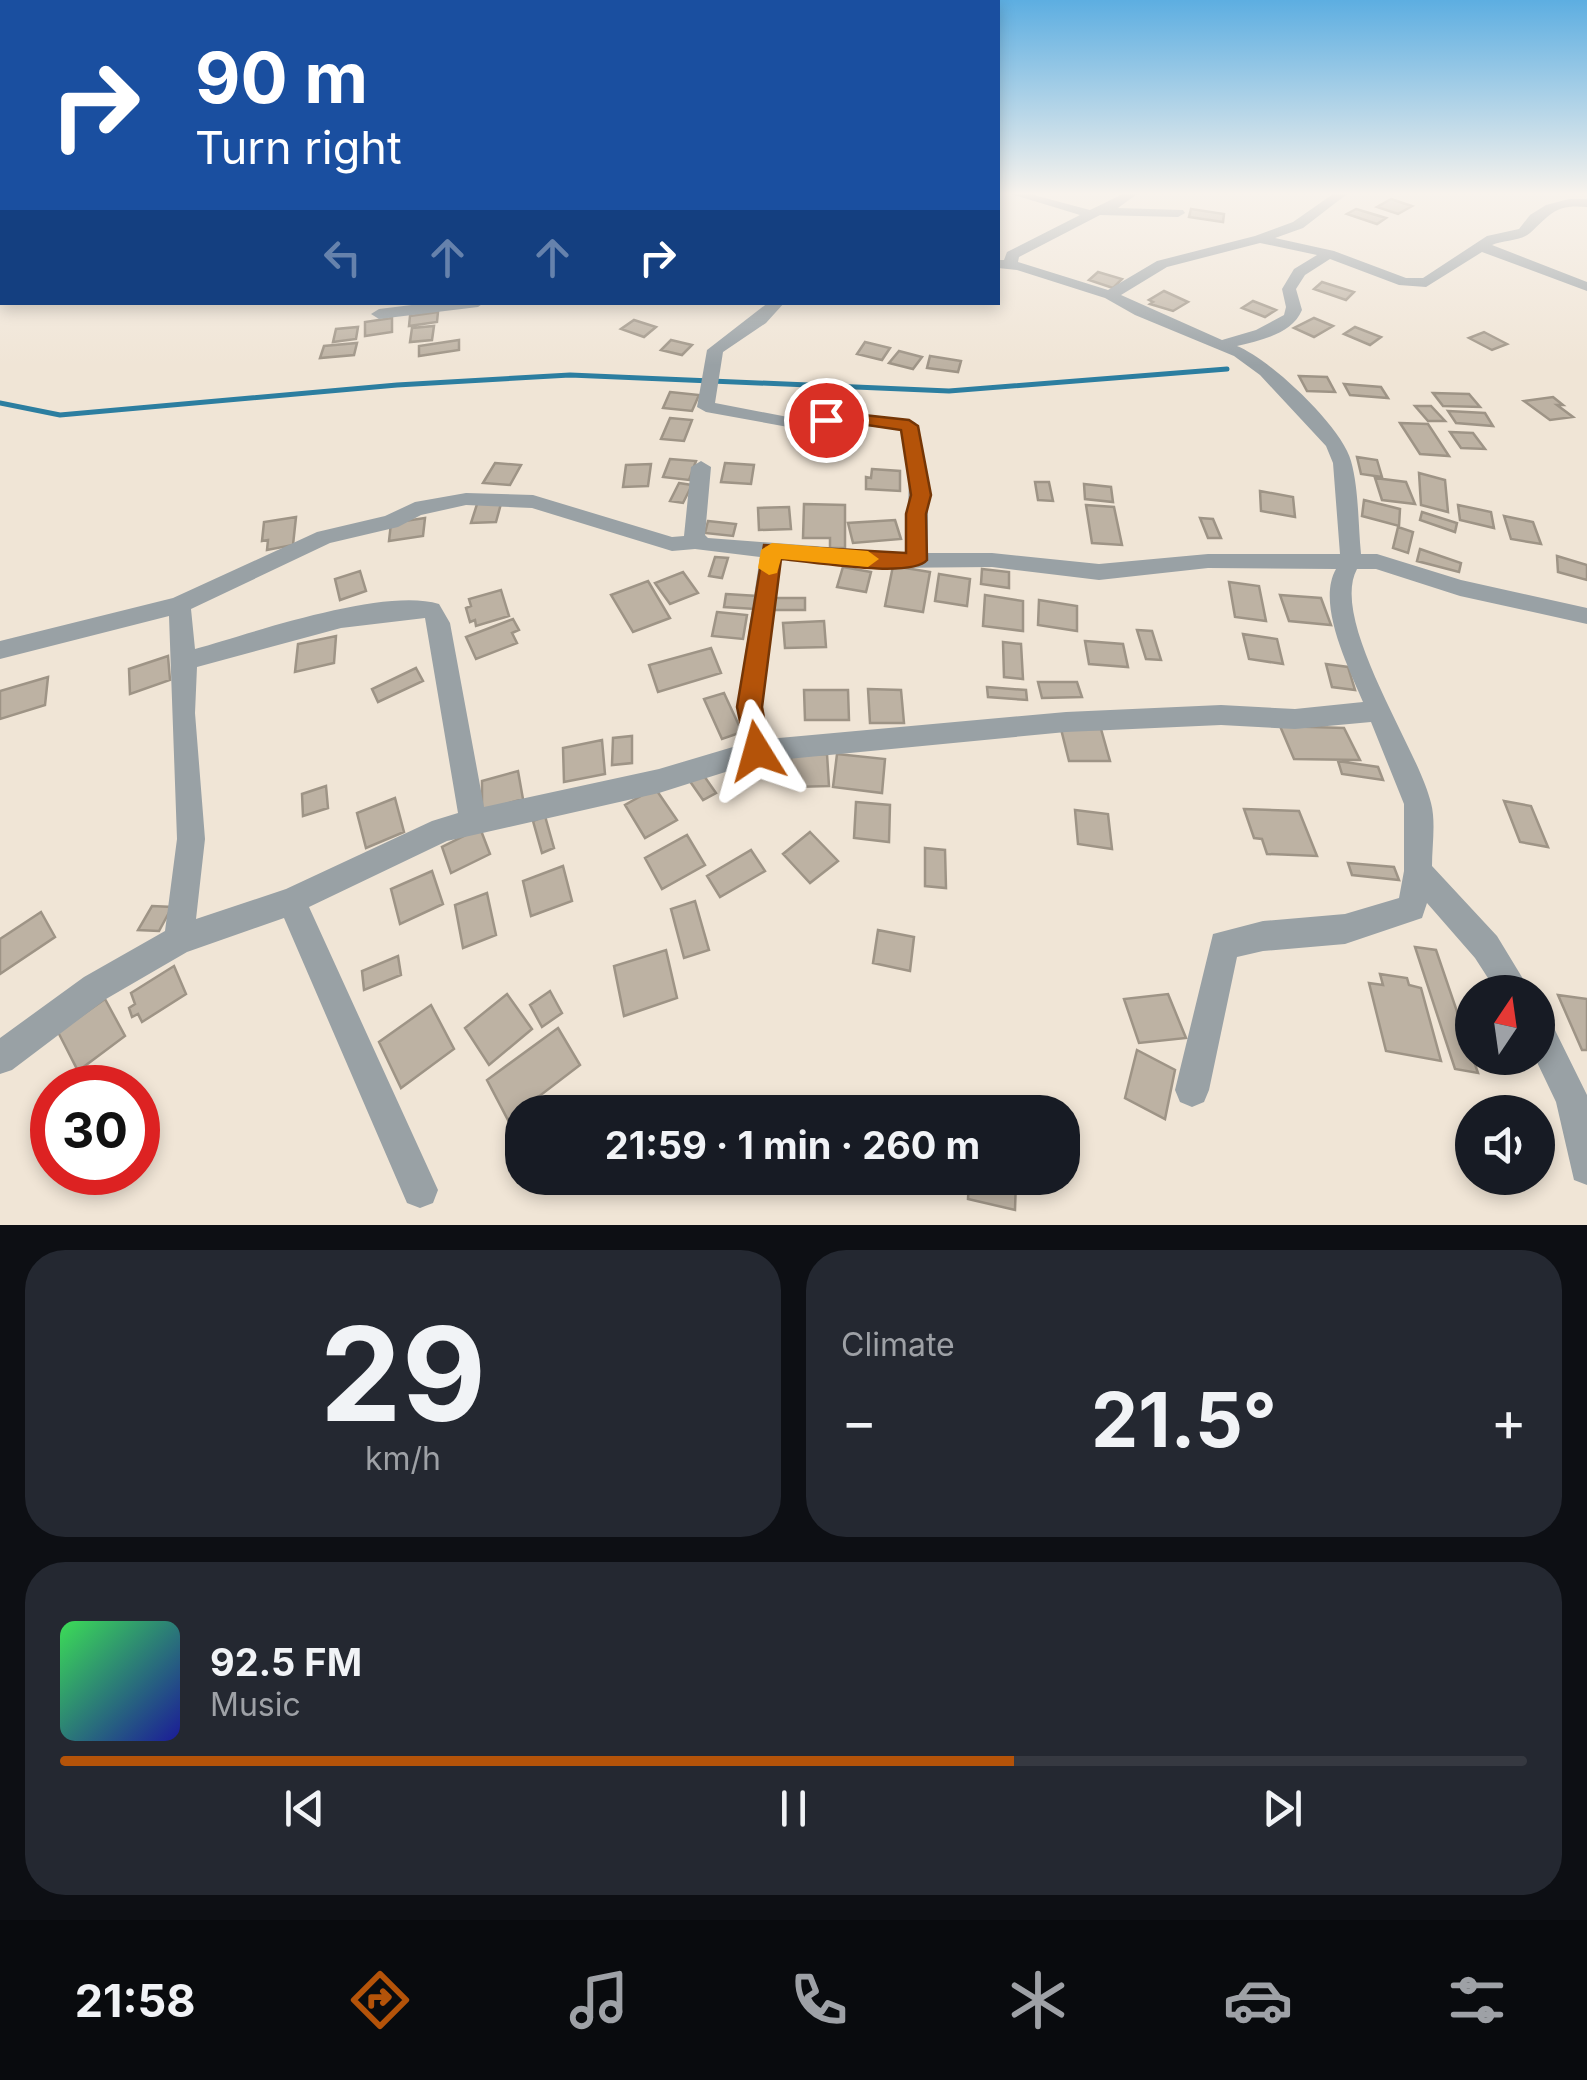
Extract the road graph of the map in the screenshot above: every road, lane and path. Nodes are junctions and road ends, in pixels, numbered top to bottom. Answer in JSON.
{"nodes":[{"id":1,"x":1212,"y":251,"type":"edge"},
{"id":2,"x":1316,"y":251,"type":"edge"},
{"id":3,"x":1477,"y":251,"type":"edge"},
{"id":4,"x":1493,"y":251,"type":"edge"},
{"id":5,"x":1329,"y":254,"type":"junction"},
{"id":6,"x":1004,"y":259,"type":"edge"},
{"id":7,"x":1587,"y":287,"type":"edge"},
{"id":8,"x":1110,"y":294,"type":"junction"},
{"id":9,"x":453,"y":305,"type":"edge"},
{"id":10,"x":774,"y":305,"type":"edge"},
{"id":11,"x":379,"y":314,"type":"dead end"},
{"id":12,"x":1222,"y":346,"type":"junction"},
{"id":13,"x":701,"y":467,"type":"dead end"},
{"id":14,"x":696,"y":542,"type":"junction"},
{"id":15,"x":772,"y":550,"type":"junction"},
{"id":16,"x":916,"y":560,"type":"junction"},
{"id":17,"x":1352,"y":562,"type":"junction"},
{"id":18,"x":179,"y":605,"type":"junction"},
{"id":19,"x":1587,"y":616,"type":"edge"},
{"id":20,"x":0,"y":650,"type":"edge"},
{"id":21,"x":185,"y":661,"type":"junction"},
{"id":22,"x":1377,"y":711,"type":"junction"},
{"id":23,"x":757,"y":751,"type":"junction"},
{"id":24,"x":473,"y":822,"type":"junction"},
{"id":25,"x":1418,"y":870,"type":"junction"},
{"id":26,"x":291,"y":900,"type":"junction"},
{"id":27,"x":179,"y":940,"type":"junction"},
{"id":28,"x":1504,"y":975,"type":"edge"},
{"id":29,"x":0,"y":1058,"type":"edge"},
{"id":30,"x":1555,"y":1064,"type":"edge"},
{"id":31,"x":1192,"y":1090,"type":"dead end"},
{"id":32,"x":1587,"y":1167,"type":"edge"},
{"id":33,"x":420,"y":1190,"type":"dead end"}],
"edges":[{"from":1,"to":8,"type":"street"},
{"from":2,"to":5,"type":"street"},
{"from":3,"to":5,"type":"street"},
{"from":4,"to":7,"type":"street"},
{"from":5,"to":12,"type":"street"},
{"from":6,"to":8,"type":"street"},
{"from":8,"to":12,"type":"street"},
{"from":9,"to":11,"type":"street"},
{"from":10,"to":16,"type":"street"},
{"from":12,"to":17,"type":"street"},
{"from":13,"to":14,"type":"street"},
{"from":14,"to":15,"type":"street"},
{"from":14,"to":18,"type":"street"},
{"from":15,"to":16,"type":"street"},
{"from":15,"to":23,"type":"street"},
{"from":16,"to":17,"type":"street"},
{"from":17,"to":19,"type":"street"},
{"from":17,"to":22,"type":"street"},
{"from":18,"to":20,"type":"street"},
{"from":18,"to":21,"type":"street"},
{"from":21,"to":24,"type":"street"},
{"from":21,"to":27,"type":"street"},
{"from":22,"to":23,"type":"street"},
{"from":22,"to":25,"type":"street"},
{"from":23,"to":24,"type":"street"},
{"from":24,"to":26,"type":"street"},
{"from":25,"to":28,"type":"street"},
{"from":25,"to":31,"type":"street"},
{"from":26,"to":27,"type":"street"},
{"from":26,"to":33,"type":"street"},
{"from":27,"to":29,"type":"street"},
{"from":30,"to":32,"type":"street"}]}
